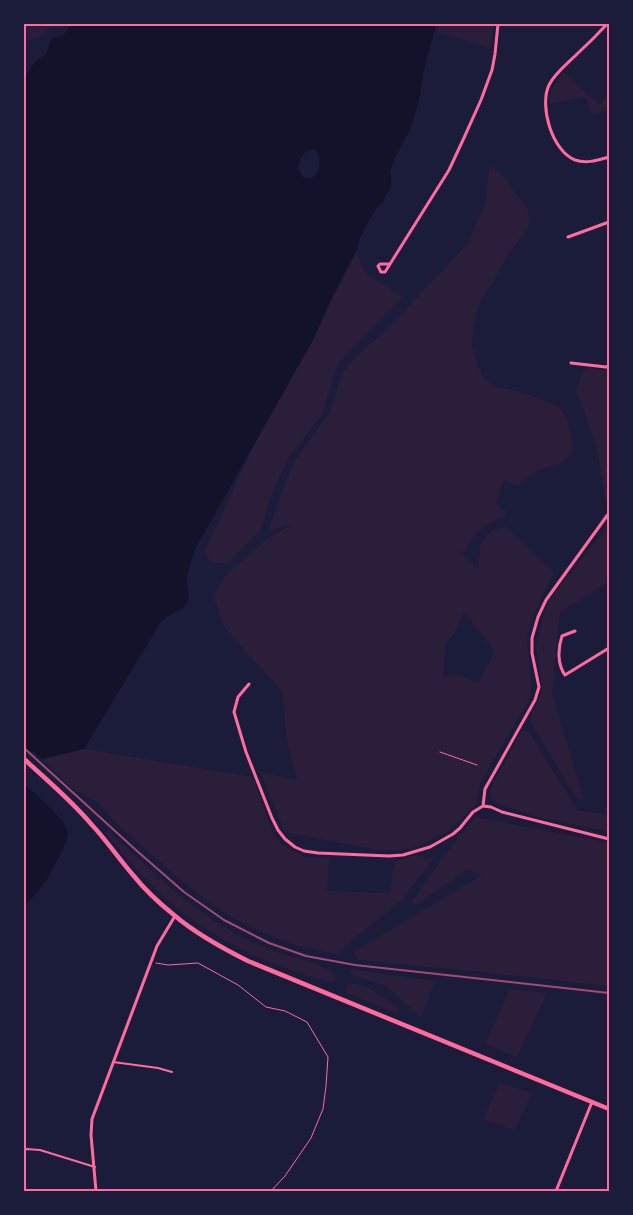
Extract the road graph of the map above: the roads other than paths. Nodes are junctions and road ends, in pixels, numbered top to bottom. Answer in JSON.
{"nodes":[{"id":1,"x":498,"y":24,"type":"edge"},
{"id":2,"x":607,"y":24,"type":"edge"},
{"id":3,"x":609,"y":157,"type":"edge"},
{"id":4,"x":609,"y":222,"type":"edge"},
{"id":5,"x":568,"y":236,"type":"dead end"},
{"id":6,"x":389,"y":264,"type":"dead end"},
{"id":7,"x":571,"y":363,"type":"dead end"},
{"id":8,"x":609,"y":366,"type":"edge"},
{"id":9,"x":609,"y":513,"type":"edge"},
{"id":10,"x":575,"y":631,"type":"dead end"},
{"id":11,"x":609,"y":648,"type":"edge"},
{"id":12,"x":249,"y":684,"type":"dead end"},
{"id":13,"x":24,"y":759,"type":"edge"},
{"id":14,"x":483,"y":806,"type":"junction"},
{"id":15,"x":609,"y":839,"type":"edge"},
{"id":16,"x":175,"y":916,"type":"junction"},
{"id":17,"x":113,"y":1062,"type":"junction"},
{"id":18,"x":172,"y":1072,"type":"dead end"},
{"id":19,"x":592,"y":1102,"type":"junction"},
{"id":20,"x":609,"y":1109,"type":"edge"},
{"id":21,"x":24,"y":1152,"type":"edge"},
{"id":22,"x":95,"y":1167,"type":"junction"},
{"id":23,"x":96,"y":1191,"type":"edge"},
{"id":24,"x":556,"y":1191,"type":"edge"}],
"edges":[{"from":1,"to":6,"type":"street"},
{"from":2,"to":3,"type":"street"},
{"from":4,"to":5,"type":"street"},
{"from":7,"to":8,"type":"street"},
{"from":9,"to":14,"type":"street"},
{"from":10,"to":11,"type":"street"},
{"from":12,"to":14,"type":"street"},
{"from":13,"to":16,"type":"street"},
{"from":14,"to":15,"type":"street"},
{"from":16,"to":17,"type":"street"},
{"from":16,"to":19,"type":"street"},
{"from":17,"to":18,"type":"lane"},
{"from":17,"to":22,"type":"street"},
{"from":19,"to":20,"type":"street"},
{"from":19,"to":24,"type":"street"},
{"from":21,"to":22,"type":"lane"},
{"from":22,"to":23,"type":"street"}]}
